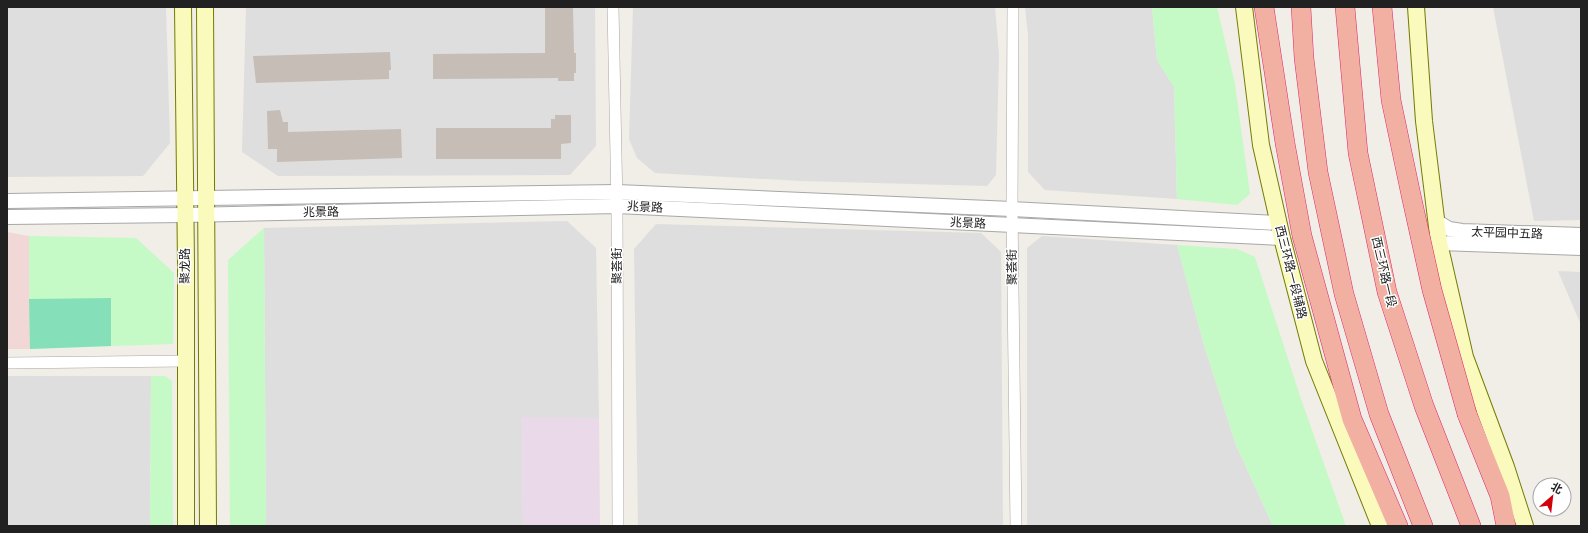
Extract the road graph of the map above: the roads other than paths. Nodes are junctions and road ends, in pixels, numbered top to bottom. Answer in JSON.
{"nodes":[{"id":1,"x":183,"y":7,"type":"edge"},
{"id":2,"x":205,"y":7,"type":"edge"},
{"id":3,"x":613,"y":7,"type":"edge"},
{"id":4,"x":1013,"y":7,"type":"edge"},
{"id":5,"x":1244,"y":7,"type":"edge"},
{"id":6,"x":1264,"y":7,"type":"edge"},
{"id":7,"x":1272,"y":7,"type":"edge"},
{"id":8,"x":1301,"y":7,"type":"edge"},
{"id":9,"x":1345,"y":7,"type":"edge"},
{"id":10,"x":1382,"y":7,"type":"edge"},
{"id":11,"x":1394,"y":7,"type":"edge"},
{"id":12,"x":1416,"y":7,"type":"edge"},
{"id":13,"x":1388,"y":70,"type":"junction"},
{"id":14,"x":1276,"y":76,"type":"junction"},
{"id":15,"x":206,"y":197,"type":"junction"},
{"id":16,"x":185,"y":198,"type":"junction"},
{"id":17,"x":617,"y":199,"type":"junction"},
{"id":18,"x":7,"y":201,"type":"edge"},
{"id":19,"x":1012,"y":209,"type":"junction"},
{"id":20,"x":206,"y":215,"type":"junction"},
{"id":21,"x":185,"y":216,"type":"junction"},
{"id":22,"x":7,"y":217,"type":"edge"},
{"id":23,"x":1436,"y":221,"type":"junction"},
{"id":24,"x":1012,"y":225,"type":"junction"},
{"id":25,"x":1280,"y":230,"type":"junction"},
{"id":26,"x":1581,"y":235,"type":"edge"},
{"id":27,"x":1439,"y":243,"type":"junction"},
{"id":28,"x":1581,"y":248,"type":"edge"},
{"id":29,"x":186,"y":361,"type":"junction"},
{"id":30,"x":7,"y":363,"type":"edge"},
{"id":31,"x":186,"y":526,"type":"edge"},
{"id":32,"x":208,"y":526,"type":"edge"},
{"id":33,"x":618,"y":526,"type":"edge"},
{"id":34,"x":1016,"y":526,"type":"edge"},
{"id":35,"x":1380,"y":526,"type":"edge"},
{"id":36,"x":1398,"y":526,"type":"edge"},
{"id":37,"x":1423,"y":526,"type":"edge"},
{"id":38,"x":1472,"y":526,"type":"edge"},
{"id":39,"x":1506,"y":526,"type":"edge"},
{"id":40,"x":1525,"y":526,"type":"edge"}],
"edges":[{"from":1,"to":16,"type":"main road","name":"聚龙路"},
{"from":2,"to":15,"type":"main road","name":"聚龙路"},
{"from":3,"to":17,"type":"street","name":"聚荟街"},
{"from":4,"to":19,"type":"street","name":"聚荟街"},
{"from":5,"to":25,"type":"main road","name":"西三环路一段辅路"},
{"from":6,"to":14,"type":"highway"},
{"from":7,"to":14,"type":"highway"},
{"from":8,"to":37,"type":"highway"},
{"from":9,"to":38,"type":"highway","name":"西三环路一段"},
{"from":10,"to":13,"type":"highway","bridge":true},
{"from":11,"to":13,"type":"highway","bridge":true},
{"from":12,"to":23,"type":"main road"},
{"from":13,"to":39,"type":"highway","bridge":true},
{"from":14,"to":36,"type":"highway"},
{"from":15,"to":16,"type":"street","name":"兆景路"},
{"from":15,"to":17,"type":"street","name":"兆景路"},
{"from":15,"to":20,"type":"main road","name":"聚龙路"},
{"from":16,"to":18,"type":"street","name":"兆景路"},
{"from":16,"to":21,"type":"main road","name":"聚龙路"},
{"from":17,"to":19,"type":"street","name":"兆景路"},
{"from":17,"to":20,"type":"street","name":"兆景路"},
{"from":17,"to":24,"type":"street","name":"兆景路"},
{"from":17,"to":33,"type":"street","name":"聚荟街"},
{"from":19,"to":24,"type":"street","name":"聚荟街"},
{"from":19,"to":25,"type":"street","name":"兆景路"},
{"from":20,"to":21,"type":"street","name":"兆景路"},
{"from":20,"to":32,"type":"main road","name":"聚龙路"},
{"from":21,"to":22,"type":"street","name":"兆景路"},
{"from":21,"to":29,"type":"main road","name":"聚龙路"},
{"from":23,"to":26,"type":"street","name":"太平园中五路"},
{"from":23,"to":27,"type":"main road"},
{"from":24,"to":25,"type":"street","name":"兆景路"},
{"from":24,"to":34,"type":"street","name":"聚荟街"},
{"from":25,"to":35,"type":"main road","name":"西三环路一段辅路"},
{"from":27,"to":28,"type":"street","name":"太平园中五路"},
{"from":27,"to":40,"type":"main road"},
{"from":29,"to":30,"type":"street"},
{"from":29,"to":31,"type":"main road","name":"聚龙路"}]}
